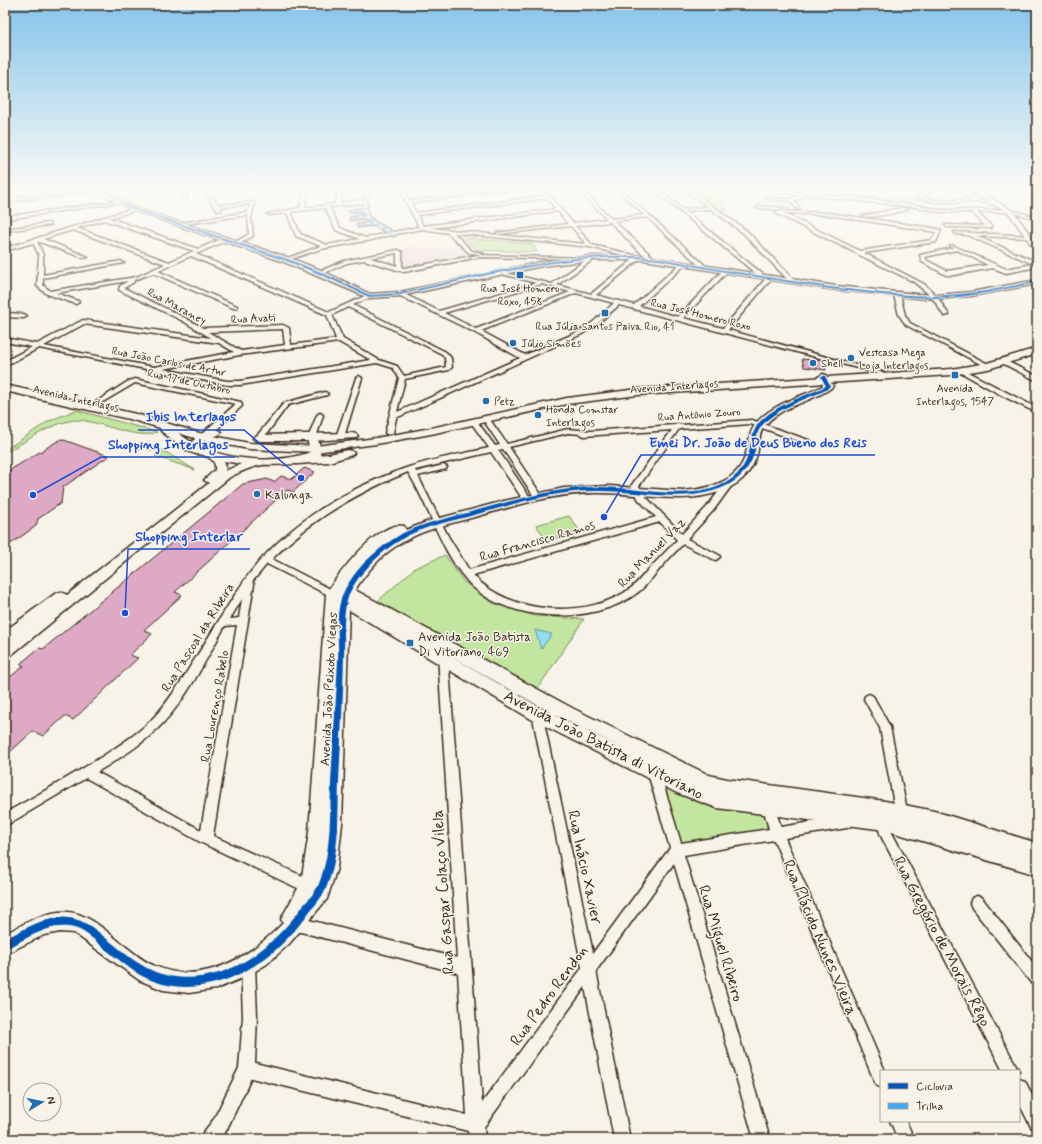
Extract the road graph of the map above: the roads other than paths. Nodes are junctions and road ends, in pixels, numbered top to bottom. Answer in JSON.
{"nodes":[{"id":1,"x":26,"y":243,"type":"edge"},
{"id":2,"x":37,"y":243,"type":"edge"},
{"id":3,"x":46,"y":243,"type":"edge"},
{"id":4,"x":114,"y":243,"type":"edge"},
{"id":5,"x":176,"y":243,"type":"edge"},
{"id":6,"x":216,"y":243,"type":"edge"},
{"id":7,"x":237,"y":243,"type":"edge"},
{"id":8,"x":318,"y":243,"type":"edge"},
{"id":9,"x":348,"y":243,"type":"edge"},
{"id":10,"x":462,"y":243,"type":"edge"},
{"id":11,"x":532,"y":243,"type":"edge"},
{"id":12,"x":564,"y":243,"type":"edge"},
{"id":13,"x":588,"y":243,"type":"edge"},
{"id":14,"x":630,"y":243,"type":"edge"},
{"id":15,"x":678,"y":243,"type":"edge"},
{"id":16,"x":724,"y":243,"type":"edge"},
{"id":17,"x":755,"y":243,"type":"edge"},
{"id":18,"x":839,"y":243,"type":"edge"},
{"id":19,"x":919,"y":243,"type":"edge"},
{"id":20,"x":990,"y":243,"type":"edge"},
{"id":21,"x":590,"y":246,"type":"junction"},
{"id":22,"x":951,"y":246,"type":"dead end"},
{"id":23,"x":327,"y":247,"type":"junction"},
{"id":24,"x":956,"y":249,"type":"junction"},
{"id":25,"x":5,"y":250,"type":"edge"},
{"id":26,"x":198,"y":251,"type":"junction"},
{"id":27,"x":616,"y":251,"type":"junction"},
{"id":28,"x":858,"y":253,"type":"junction"},
{"id":29,"x":191,"y":254,"type":"junction"},
{"id":30,"x":540,"y":254,"type":"junction"},
{"id":31,"x":641,"y":256,"type":"junction"},
{"id":32,"x":86,"y":257,"type":"dead end"},
{"id":33,"x":626,"y":257,"type":"junction"},
{"id":34,"x":364,"y":258,"type":"junction"},
{"id":35,"x":590,"y":258,"type":"junction"},
{"id":36,"x":287,"y":260,"type":"junction"},
{"id":37,"x":558,"y":261,"type":"junction"},
{"id":38,"x":121,"y":263,"type":"dead end"},
{"id":39,"x":170,"y":264,"type":"junction"},
{"id":40,"x":683,"y":264,"type":"junction"},
{"id":41,"x":1037,"y":264,"type":"edge"},
{"id":42,"x":993,"y":266,"type":"junction"},
{"id":43,"x":704,"y":267,"type":"junction"},
{"id":44,"x":399,"y":269,"type":"junction"},
{"id":45,"x":154,"y":271,"type":"junction"},
{"id":46,"x":725,"y":271,"type":"junction"},
{"id":47,"x":500,"y":272,"type":"junction"},
{"id":48,"x":320,"y":273,"type":"junction"},
{"id":49,"x":40,"y":277,"type":"junction"},
{"id":50,"x":766,"y":277,"type":"junction"},
{"id":51,"x":137,"y":278,"type":"junction"},
{"id":52,"x":792,"y":281,"type":"junction"},
{"id":53,"x":1037,"y":282,"type":"edge"},
{"id":54,"x":541,"y":283,"type":"junction"},
{"id":55,"x":552,"y":286,"type":"junction"},
{"id":56,"x":574,"y":292,"type":"junction"},
{"id":57,"x":49,"y":293,"type":"junction"},
{"id":58,"x":400,"y":294,"type":"junction"},
{"id":59,"x":897,"y":295,"type":"junction"},
{"id":60,"x":369,"y":296,"type":"junction"},
{"id":61,"x":592,"y":296,"type":"junction"},
{"id":62,"x":937,"y":297,"type":"junction"},
{"id":63,"x":76,"y":302,"type":"dead end"},
{"id":64,"x":618,"y":303,"type":"junction"},
{"id":65,"x":348,"y":305,"type":"junction"},
{"id":66,"x":235,"y":307,"type":"dead end"},
{"id":67,"x":634,"y":308,"type":"junction"},
{"id":68,"x":438,"y":313,"type":"junction"},
{"id":69,"x":329,"y":314,"type":"junction"},
{"id":70,"x":5,"y":315,"type":"edge"},
{"id":71,"x":946,"y":315,"type":"dead end"},
{"id":72,"x":24,"y":316,"type":"dead end"},
{"id":73,"x":679,"y":319,"type":"junction"},
{"id":74,"x":202,"y":330,"type":"junction"},
{"id":75,"x":725,"y":330,"type":"junction"},
{"id":76,"x":476,"y":331,"type":"junction"},
{"id":77,"x":5,"y":340,"type":"edge"},
{"id":78,"x":340,"y":340,"type":"junction"},
{"id":79,"x":219,"y":341,"type":"junction"},
{"id":80,"x":1037,"y":345,"type":"edge"},
{"id":81,"x":38,"y":346,"type":"junction"},
{"id":82,"x":288,"y":346,"type":"junction"},
{"id":83,"x":1037,"y":351,"type":"edge"},
{"id":84,"x":240,"y":354,"type":"junction"},
{"id":85,"x":525,"y":358,"type":"junction"},
{"id":86,"x":377,"y":361,"type":"junction"},
{"id":87,"x":1004,"y":362,"type":"junction"},
{"id":88,"x":5,"y":364,"type":"edge"},
{"id":89,"x":985,"y":364,"type":"junction"},
{"id":90,"x":151,"y":369,"type":"junction"},
{"id":91,"x":962,"y":371,"type":"junction"},
{"id":92,"x":887,"y":373,"type":"junction"},
{"id":93,"x":897,"y":377,"type":"junction"},
{"id":94,"x":358,"y":378,"type":"dead end"},
{"id":95,"x":402,"y":378,"type":"junction"},
{"id":96,"x":820,"y":379,"type":"junction"},
{"id":97,"x":1037,"y":379,"type":"edge"},
{"id":98,"x":5,"y":382,"type":"edge"},
{"id":99,"x":5,"y":388,"type":"edge"},
{"id":100,"x":31,"y":394,"type":"junction"},
{"id":101,"x":325,"y":394,"type":"dead end"},
{"id":102,"x":5,"y":395,"type":"edge"},
{"id":103,"x":100,"y":402,"type":"junction"},
{"id":104,"x":1037,"y":411,"type":"edge"},
{"id":105,"x":320,"y":415,"type":"dead end"},
{"id":106,"x":394,"y":417,"type":"junction"},
{"id":107,"x":486,"y":418,"type":"junction"},
{"id":108,"x":474,"y":421,"type":"junction"},
{"id":109,"x":159,"y":423,"type":"junction"},
{"id":110,"x":756,"y":423,"type":"junction"},
{"id":111,"x":678,"y":426,"type":"junction"},
{"id":112,"x":210,"y":433,"type":"junction"},
{"id":113,"x":389,"y":433,"type":"junction"},
{"id":114,"x":340,"y":437,"type":"junction"},
{"id":115,"x":259,"y":438,"type":"junction"},
{"id":116,"x":376,"y":441,"type":"junction"},
{"id":117,"x":807,"y":441,"type":"dead end"},
{"id":118,"x":314,"y":444,"type":"junction"},
{"id":119,"x":507,"y":449,"type":"junction"},
{"id":120,"x":200,"y":452,"type":"junction"},
{"id":121,"x":495,"y":452,"type":"junction"},
{"id":122,"x":216,"y":457,"type":"junction"},
{"id":123,"x":297,"y":460,"type":"junction"},
{"id":124,"x":260,"y":462,"type":"junction"},
{"id":125,"x":412,"y":472,"type":"junction"},
{"id":126,"x":728,"y":485,"type":"junction"},
{"id":127,"x":636,"y":489,"type":"junction"},
{"id":128,"x":531,"y":494,"type":"junction"},
{"id":129,"x":660,"y":518,"type":"junction"},
{"id":130,"x":435,"y":520,"type":"junction"},
{"id":131,"x":682,"y":540,"type":"junction"},
{"id":132,"x":716,"y":557,"type":"dead end"},
{"id":133,"x":265,"y":559,"type":"junction"},
{"id":134,"x":466,"y":574,"type":"junction"},
{"id":135,"x":250,"y":579,"type":"junction"},
{"id":136,"x":341,"y":593,"type":"junction"},
{"id":137,"x":242,"y":621,"type":"junction"},
{"id":138,"x":222,"y":623,"type":"junction"},
{"id":139,"x":5,"y":639,"type":"edge"},
{"id":140,"x":443,"y":650,"type":"junction"},
{"id":141,"x":5,"y":652,"type":"edge"},
{"id":142,"x":535,"y":695,"type":"junction"},
{"id":143,"x":869,"y":699,"type":"dead end"},
{"id":144,"x":537,"y":714,"type":"junction"},
{"id":145,"x":653,"y":756,"type":"junction"},
{"id":146,"x":86,"y":772,"type":"junction"},
{"id":147,"x":652,"y":772,"type":"junction"},
{"id":148,"x":768,"y":799,"type":"junction"},
{"id":149,"x":885,"y":815,"type":"junction"},
{"id":150,"x":864,"y":819,"type":"junction"},
{"id":151,"x":5,"y":820,"type":"edge"},
{"id":152,"x":903,"y":820,"type":"junction"},
{"id":153,"x":777,"y":833,"type":"junction"},
{"id":154,"x":206,"y":839,"type":"junction"},
{"id":155,"x":676,"y":850,"type":"junction"},
{"id":156,"x":1037,"y":852,"type":"edge"},
{"id":157,"x":1037,"y":866,"type":"edge"},
{"id":158,"x":315,"y":888,"type":"junction"},
{"id":159,"x":977,"y":903,"type":"dead end"},
{"id":160,"x":297,"y":924,"type":"junction"},
{"id":161,"x":5,"y":944,"type":"edge"},
{"id":162,"x":248,"y":965,"type":"junction"},
{"id":163,"x":464,"y":967,"type":"junction"},
{"id":164,"x":589,"y":969,"type":"junction"},
{"id":165,"x":1037,"y":979,"type":"edge"},
{"id":166,"x":247,"y":1069,"type":"junction"},
{"id":167,"x":1010,"y":1070,"type":"edge"},
{"id":168,"x":880,"y":1078,"type":"edge"},
{"id":169,"x":1020,"y":1089,"type":"edge"},
{"id":170,"x":1037,"y":1121,"type":"edge"},
{"id":171,"x":898,"y":1122,"type":"edge"},
{"id":172,"x":476,"y":1132,"type":"edge"},
{"id":173,"x":209,"y":1139,"type":"edge"},
{"id":174,"x":622,"y":1139,"type":"edge"},
{"id":175,"x":762,"y":1139,"type":"edge"},
{"id":176,"x":906,"y":1139,"type":"edge"}],
"edges":[{"from":1,"to":25,"type":"street"},
{"from":2,"to":49,"type":"street"},
{"from":3,"to":32,"type":"street"},
{"from":4,"to":39,"type":"street"},
{"from":5,"to":26,"type":"street"},
{"from":6,"to":26,"type":"street"},
{"from":7,"to":36,"type":"street"},
{"from":8,"to":23,"type":"street"},
{"from":9,"to":23,"type":"street"},
{"from":10,"to":30,"type":"street"},
{"from":11,"to":30,"type":"street"},
{"from":12,"to":21,"type":"street"},
{"from":13,"to":21,"type":"street"},
{"from":14,"to":31,"type":"street"},
{"from":15,"to":43,"type":"street"},
{"from":16,"to":50,"type":"street"},
{"from":17,"to":52,"type":"street"},
{"from":18,"to":28,"type":"street"},
{"from":19,"to":28,"type":"street"},
{"from":20,"to":41,"type":"street"},
{"from":21,"to":27,"type":"street"},
{"from":22,"to":24,"type":"street"},
{"from":23,"to":36,"type":"street"},
{"from":24,"to":42,"type":"street"},
{"from":24,"to":42,"type":"street"},
{"from":26,"to":29,"type":"street"},
{"from":27,"to":31,"type":"street"},
{"from":27,"to":33,"type":"street"},
{"from":28,"to":62,"type":"street"},
{"from":29,"to":39,"type":"street"},
{"from":29,"to":69,"type":"street"},
{"from":30,"to":35,"type":"street"},
{"from":30,"to":37,"type":"street"},
{"from":30,"to":44,"type":"street"},
{"from":31,"to":33,"type":"street"},
{"from":31,"to":40,"type":"street"},
{"from":31,"to":61,"type":"street"},
{"from":33,"to":35,"type":"street"},
{"from":34,"to":44,"type":"street"},
{"from":34,"to":44,"type":"street"},
{"from":34,"to":48,"type":"street"},
{"from":35,"to":37,"type":"street"},
{"from":35,"to":55,"type":"street"},
{"from":36,"to":48,"type":"street"},
{"from":37,"to":47,"type":"street"},
{"from":38,"to":49,"type":"street"},
{"from":39,"to":45,"type":"street"},
{"from":40,"to":43,"type":"street"},
{"from":40,"to":67,"type":"street"},
{"from":41,"to":42,"type":"street"},
{"from":43,"to":46,"type":"street"},
{"from":45,"to":51,"type":"street"},
{"from":45,"to":66,"type":"street"},
{"from":46,"to":50,"type":"street"},
{"from":46,"to":73,"type":"street"},
{"from":47,"to":54,"type":"street","name":"Rua José Homero Roxo"},
{"from":47,"to":58,"type":"street"},
{"from":48,"to":60,"type":"street"},
{"from":49,"to":57,"type":"street"},
{"from":50,"to":52,"type":"street"},
{"from":50,"to":75,"type":"street"},
{"from":51,"to":57,"type":"street"},
{"from":51,"to":74,"type":"street","name":"Rua Maraney"},
{"from":52,"to":59,"type":"street"},
{"from":53,"to":62,"type":"street"},
{"from":54,"to":55,"type":"street","name":"Rua José Homero Roxo"},
{"from":54,"to":68,"type":"street"},
{"from":55,"to":56,"type":"street","name":"Rua José Homero Roxo"},
{"from":56,"to":61,"type":"street","name":"Rua José Homero Roxo"},
{"from":56,"to":76,"type":"street"},
{"from":57,"to":63,"type":"street"},
{"from":58,"to":60,"type":"street"},
{"from":58,"to":68,"type":"street"},
{"from":59,"to":62,"type":"street"},
{"from":59,"to":89,"type":"street"},
{"from":60,"to":65,"type":"street"},
{"from":61,"to":64,"type":"street","name":"Rua José Homero Roxo"},
{"from":62,"to":71,"type":"street"},
{"from":64,"to":67,"type":"street","name":"Rua José Homero Roxo"},
{"from":64,"to":85,"type":"street"},
{"from":65,"to":69,"type":"street"},
{"from":65,"to":95,"type":"street"},
{"from":67,"to":73,"type":"street","name":"Rua José Homero Roxo"},
{"from":68,"to":76,"type":"street"},
{"from":69,"to":78,"type":"street"},
{"from":70,"to":72,"type":"street"},
{"from":73,"to":75,"type":"street","name":"Rua José Homero Roxo"},
{"from":74,"to":79,"type":"street","name":"Rua Maraney"},
{"from":74,"to":82,"type":"street","name":"Rua Avati"},
{"from":75,"to":92,"type":"street","name":"Rua José Homero Roxo"},
{"from":76,"to":85,"type":"street"},
{"from":77,"to":81,"type":"street","name":"Rua João Carlos de Artur"},
{"from":78,"to":82,"type":"street"},
{"from":78,"to":86,"type":"street"},
{"from":79,"to":81,"type":"street"},
{"from":79,"to":84,"type":"street","name":"Rua Maraney"},
{"from":80,"to":89,"type":"main road","name":"Avenida Interlagos"},
{"from":81,"to":88,"type":"street"},
{"from":81,"to":90,"type":"street","name":"Rua João Carlos de Artur"},
{"from":82,"to":84,"type":"street"},
{"from":83,"to":87,"type":"main road","name":"Avenida Interlagos"},
{"from":84,"to":90,"type":"street"},
{"from":85,"to":106,"type":"street"},
{"from":86,"to":90,"type":"street","name":"Rua João Carlos de Artur"},
{"from":86,"to":95,"type":"street"},
{"from":87,"to":89,"type":"main road","name":"Avenida Interlagos"},
{"from":87,"to":97,"type":"street"},
{"from":89,"to":91,"type":"main road","name":"Avenida Interlagos"},
{"from":89,"to":92,"type":"main road","name":"Avenida Interlagos"},
{"from":91,"to":93,"type":"main road","name":"Avenida Interlagos"},
{"from":91,"to":104,"type":"street"},
{"from":92,"to":93,"type":"street","name":"Rua José Homero Roxo"},
{"from":92,"to":96,"type":"main road","name":"Avenida Interlagos"},
{"from":93,"to":96,"type":"main road","name":"Avenida Interlagos"},
{"from":94,"to":114,"type":"street"},
{"from":95,"to":106,"type":"street"},
{"from":96,"to":107,"type":"main road","name":"Avenida Interlagos"},
{"from":96,"to":110,"type":"street"},
{"from":96,"to":113,"type":"main road","name":"Avenida Interlagos"},
{"from":98,"to":103,"type":"main road","name":"Avenida Interlagos"},
{"from":99,"to":100,"type":"main road","name":"Avenida Interlagos"},
{"from":100,"to":102,"type":"main road"},
{"from":100,"to":109,"type":"main road","name":"Avenida Interlagos"},
{"from":101,"to":115,"type":"street"},
{"from":103,"to":112,"type":"main road","name":"Avenida Interlagos"},
{"from":103,"to":112,"type":"street","name":"Rua 17 de Outubro"},
{"from":105,"to":118,"type":"street"},
{"from":106,"to":113,"type":"street"},
{"from":107,"to":108,"type":"main road","name":"Avenida Interlagos"},
{"from":107,"to":119,"type":"street"},
{"from":108,"to":116,"type":"main road","name":"Avenida Interlagos"},
{"from":108,"to":121,"type":"street"},
{"from":109,"to":112,"type":"main road","name":"Avenida Interlagos"},
{"from":109,"to":120,"type":"main road"},
{"from":110,"to":111,"type":"street","name":"Rua Antônio Zouro"},
{"from":110,"to":117,"type":"street","name":"Rua Antônio Zouro"},
{"from":110,"to":126,"type":"street"},
{"from":110,"to":127,"type":"street"},
{"from":111,"to":119,"type":"street","name":"Rua Antônio Zouro"},
{"from":111,"to":127,"type":"street"},
{"from":112,"to":115,"type":"main road","name":"Avenida Interlagos"},
{"from":112,"to":118,"type":"main road","name":"Avenida Interlagos"},
{"from":112,"to":120,"type":"street"},
{"from":113,"to":114,"type":"main road","name":"Avenida Interlagos"},
{"from":114,"to":118,"type":"main road","name":"Avenida Interlagos"},
{"from":115,"to":118,"type":"main road","name":"Avenida Interlagos"},
{"from":116,"to":118,"type":"main road","name":"Avenida Interlagos"},
{"from":116,"to":123,"type":"main road"},
{"from":118,"to":123,"type":"street","name":"Avenida Interlagos"},
{"from":119,"to":121,"type":"street","name":"Rua Antônio Zouro"},
{"from":119,"to":128,"type":"street"},
{"from":120,"to":122,"type":"street","name":"Avenida Interlagos"},
{"from":121,"to":125,"type":"street","name":"Rua Antônio Zouro"},
{"from":121,"to":128,"type":"street"},
{"from":122,"to":124,"type":"street","name":"Avenida Interlagos"},
{"from":122,"to":139,"type":"street"},
{"from":123,"to":124,"type":"street","name":"Avenida Interlagos"},
{"from":124,"to":141,"type":"street"},
{"from":125,"to":130,"type":"street","name":"Rua Manuel Vaz"},
{"from":125,"to":133,"type":"street","name":"Rua Pascoal da Ribeira"},
{"from":126,"to":127,"type":"street"},
{"from":126,"to":131,"type":"street","name":"Rua Manuel Vaz"},
{"from":127,"to":128,"type":"street"},
{"from":127,"to":129,"type":"street"},
{"from":128,"to":130,"type":"street"},
{"from":129,"to":131,"type":"street"},
{"from":129,"to":134,"type":"street","name":"Rua Francisco Ramos"},
{"from":130,"to":134,"type":"street","name":"Rua Manuel Vaz"},
{"from":130,"to":136,"type":"street"},
{"from":131,"to":132,"type":"street"},
{"from":131,"to":134,"type":"street","name":"Rua Manuel Vaz"},
{"from":133,"to":135,"type":"street","name":"Rua Pascoal da Ribeira"},
{"from":133,"to":136,"type":"street"},
{"from":135,"to":137,"type":"street","name":"Rua Lourenço Rabelo"},
{"from":135,"to":138,"type":"street","name":"Rua Pascoal da Ribeira"},
{"from":136,"to":140,"type":"street","name":"Avenida João Batista di Vitoriano"},
{"from":136,"to":158,"type":"street","name":"Avenida João Peixoto Viegas"},
{"from":137,"to":138,"type":"street"},
{"from":137,"to":154,"type":"street","name":"Rua Lourenço Rabelo"},
{"from":138,"to":146,"type":"street","name":"Rua Pascoal da Ribeira"},
{"from":140,"to":142,"type":"street","name":"Avenida João Batista di Vitoriano"},
{"from":140,"to":144,"type":"street","name":"Avenida João Batista di Vitoriano"},
{"from":140,"to":163,"type":"street","name":"Rua Gaspar Colaço Vilela"},
{"from":142,"to":144,"type":"street","name":"Rua Inácio Xavier"},
{"from":142,"to":145,"type":"street","name":"Avenida João Batista di Vitoriano"},
{"from":143,"to":152,"type":"street"},
{"from":144,"to":147,"type":"street","name":"Avenida João Batista di Vitoriano"},
{"from":144,"to":164,"type":"street","name":"Rua Inácio Xavier"},
{"from":145,"to":147,"type":"street","name":"Rua Miguel Ribeiro"},
{"from":145,"to":148,"type":"street","name":"Avenida João Batista di Vitoriano"},
{"from":146,"to":151,"type":"street","name":"Rua Pascoal da Ribeira"},
{"from":146,"to":154,"type":"street"},
{"from":147,"to":148,"type":"street","name":"Avenida João Batista di Vitoriano"},
{"from":147,"to":155,"type":"street","name":"Rua Miguel Ribeiro"},
{"from":148,"to":149,"type":"street","name":"Avenida João Batista di Vitoriano"},
{"from":148,"to":150,"type":"street","name":"Avenida João Batista di Vitoriano"},
{"from":148,"to":153,"type":"street","name":"Rua Plácido Nunes Vieira"},
{"from":149,"to":150,"type":"street","name":"Avenida João Batista di Vitoriano"},
{"from":149,"to":152,"type":"street","name":"Avenida João Batista di Vitoriano"},
{"from":149,"to":167,"type":"street","name":"Rua Gregório de Morais Rêgo"},
{"from":150,"to":153,"type":"street"},
{"from":152,"to":156,"type":"street","name":"Avenida João Batista di Vitoriano"},
{"from":152,"to":157,"type":"street","name":"Avenida João Batista di Vitoriano"},
{"from":153,"to":155,"type":"street"},
{"from":153,"to":168,"type":"street","name":"Rua Plácido Nunes Vieira"},
{"from":154,"to":158,"type":"street"},
{"from":155,"to":164,"type":"street","name":"Rua Pedro Rendon"},
{"from":155,"to":175,"type":"street","name":"Rua Miguel Ribeiro"},
{"from":158,"to":160,"type":"street","name":"Avenida João Peixoto Viegas"},
{"from":158,"to":162,"type":"street","name":"Avenida João Peixoto Viegas"},
{"from":159,"to":165,"type":"street"},
{"from":160,"to":162,"type":"street","name":"Avenida João Peixoto Viegas"},
{"from":160,"to":163,"type":"street"},
{"from":161,"to":162,"type":"street","name":"Avenida João Peixoto Viegas"},
{"from":162,"to":166,"type":"street"},
{"from":163,"to":172,"type":"street","name":"Rua Gaspar Colaço Vilela"},
{"from":164,"to":172,"type":"street","name":"Rua Pedro Rendon"},
{"from":164,"to":174,"type":"street","name":"Rua Inácio Xavier"},
{"from":166,"to":172,"type":"street"},
{"from":166,"to":173,"type":"street"},
{"from":169,"to":170,"type":"street"},
{"from":171,"to":176,"type":"street"}]}
